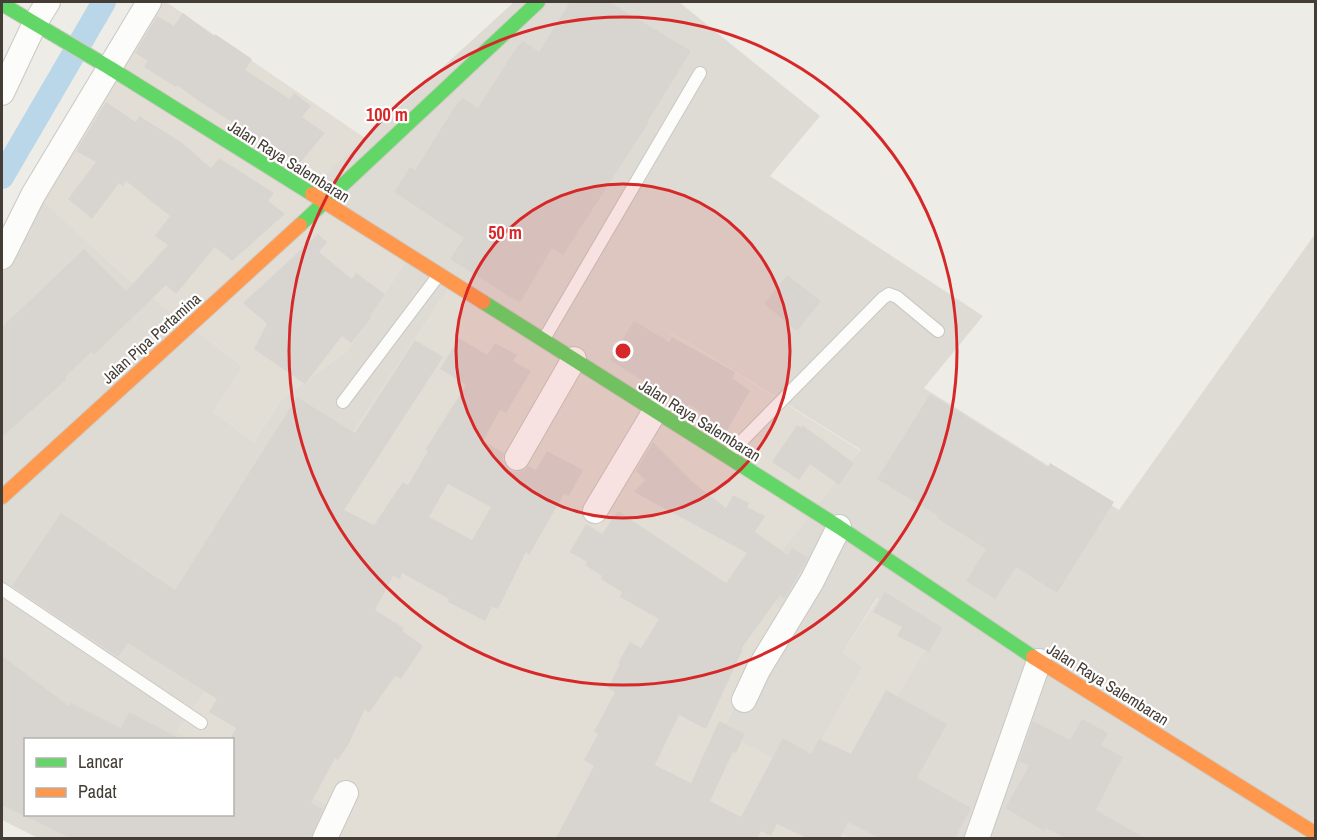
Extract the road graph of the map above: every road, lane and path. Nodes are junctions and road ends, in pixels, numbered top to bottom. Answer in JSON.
{"nodes":[{"id":1,"x":48,"y":2,"type":"edge"},
{"id":2,"x":149,"y":2,"type":"edge"},
{"id":3,"x":538,"y":2,"type":"edge"},
{"id":4,"x":2,"y":4,"type":"edge"},
{"id":5,"x":40,"y":26,"type":"junction"},
{"id":6,"x":103,"y":65,"type":"junction"},
{"id":7,"x":700,"y":73,"type":"dead end"},
{"id":8,"x":2,"y":93,"type":"edge"},
{"id":9,"x":324,"y":203,"type":"junction"},
{"id":10,"x":2,"y":257,"type":"edge"},
{"id":11,"x":439,"y":275,"type":"junction"},
{"id":12,"x":938,"y":331,"type":"dead end"},
{"id":13,"x":544,"y":340,"type":"junction"},
{"id":14,"x":574,"y":359,"type":"junction"},
{"id":15,"x":343,"y":402,"type":"dead end"},
{"id":16,"x":655,"y":411,"type":"junction"},
{"id":17,"x":727,"y":456,"type":"junction"},
{"id":18,"x":517,"y":458,"type":"dead end"},
{"id":19,"x":2,"y":497,"type":"edge"},
{"id":20,"x":595,"y":512,"type":"dead end"},
{"id":21,"x":839,"y":528,"type":"junction"},
{"id":22,"x":2,"y":589,"type":"edge"},
{"id":23,"x":1039,"y":660,"type":"junction"},
{"id":24,"x":744,"y":700,"type":"dead end"},
{"id":25,"x":201,"y":723,"type":"dead end"},
{"id":26,"x":346,"y":793,"type":"dead end"},
{"id":27,"x":1316,"y":834,"type":"edge"},
{"id":28,"x":325,"y":838,"type":"edge"},
{"id":29,"x":977,"y":838,"type":"edge"}],
"edges":[{"from":1,"to":5,"type":"street"},
{"from":2,"to":6,"type":"street"},
{"from":3,"to":9,"type":"main road","name":"Jalan Pipa Pertamina"},
{"from":4,"to":5,"type":"main road","name":"Jalan Raya Salembaran"},
{"from":5,"to":6,"type":"main road","name":"Jalan Raya Salembaran"},
{"from":5,"to":8,"type":"street"},
{"from":6,"to":9,"type":"main road","name":"Jalan Raya Salembaran"},
{"from":6,"to":10,"type":"street"},
{"from":7,"to":13,"type":"lane"},
{"from":9,"to":11,"type":"main road","name":"Jalan Raya Salembaran"},
{"from":9,"to":19,"type":"main road","name":"Jalan Pipa Pertamina"},
{"from":11,"to":13,"type":"main road","name":"Jalan Raya Salembaran"},
{"from":11,"to":15,"type":"lane"},
{"from":12,"to":17,"type":"lane"},
{"from":13,"to":14,"type":"main road","name":"Jalan Raya Salembaran"},
{"from":14,"to":16,"type":"main road","name":"Jalan Raya Salembaran"},
{"from":14,"to":18,"type":"street"},
{"from":16,"to":17,"type":"main road","name":"Jalan Raya Salembaran"},
{"from":16,"to":20,"type":"street"},
{"from":17,"to":21,"type":"main road","name":"Jalan Raya Salembaran"},
{"from":21,"to":23,"type":"main road","name":"Jalan Raya Salembaran"},
{"from":21,"to":24,"type":"street"},
{"from":22,"to":25,"type":"lane"},
{"from":23,"to":27,"type":"main road","name":"Jalan Raya Salembaran"},
{"from":23,"to":29,"type":"street"},
{"from":26,"to":28,"type":"street"}]}
